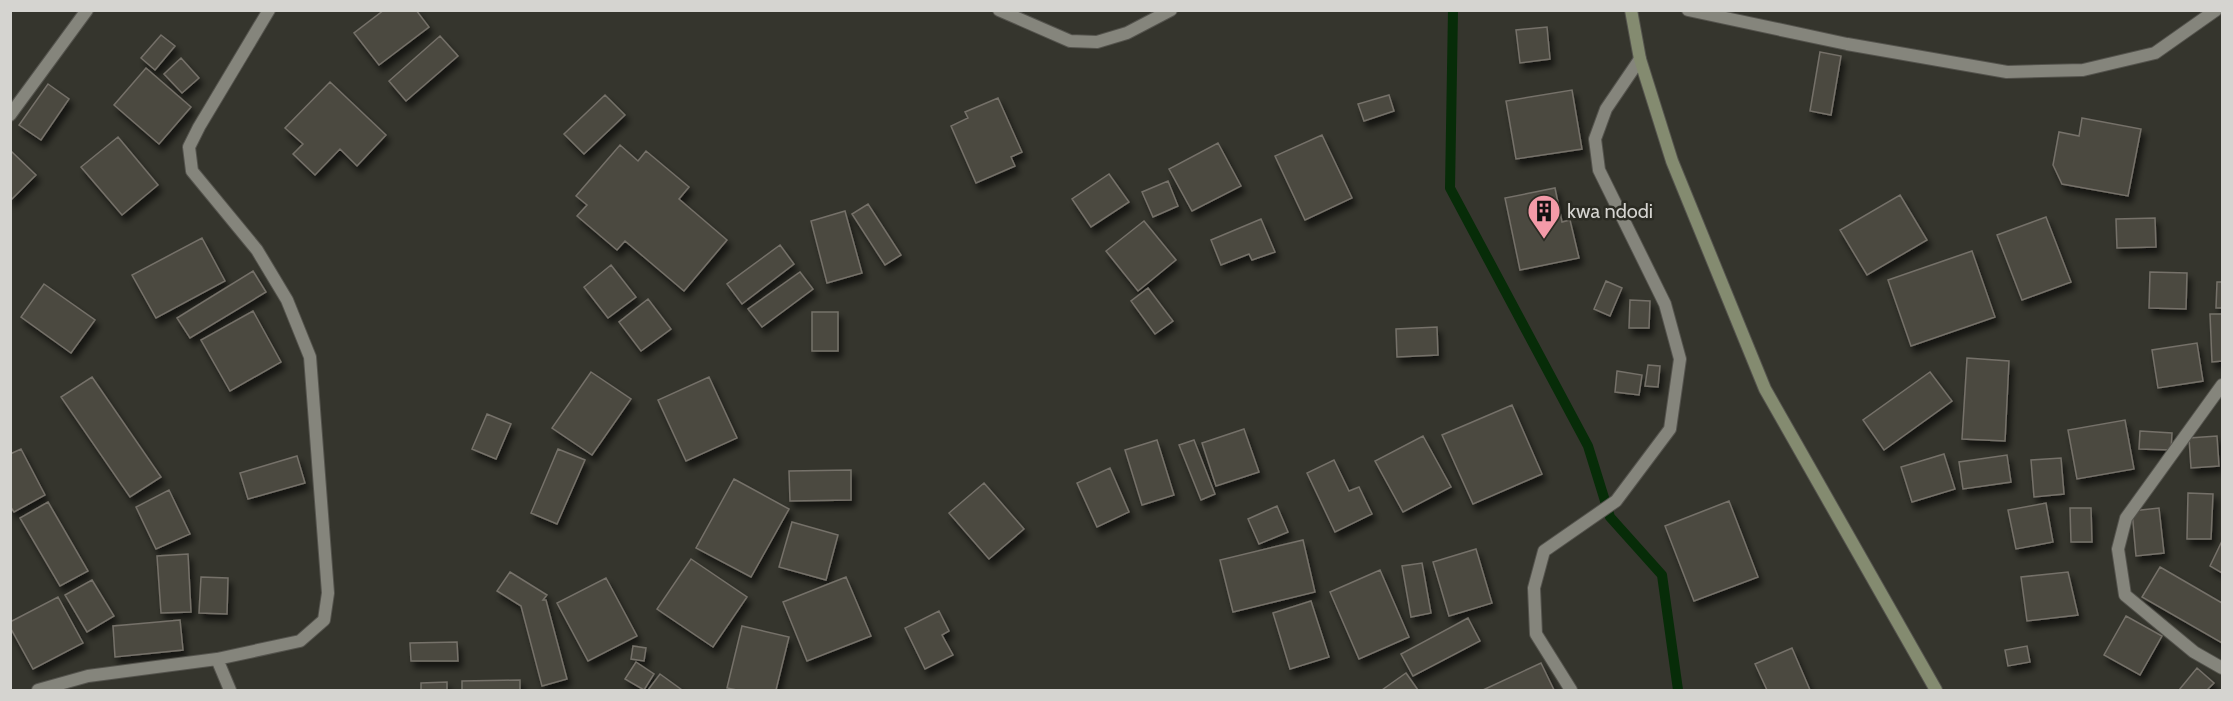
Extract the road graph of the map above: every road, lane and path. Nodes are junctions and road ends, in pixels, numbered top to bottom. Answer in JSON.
{"nodes":[{"id":1,"x":87,"y":10,"type":"edge"},
{"id":2,"x":269,"y":10,"type":"edge"},
{"id":3,"x":999,"y":10,"type":"edge"},
{"id":4,"x":1171,"y":10,"type":"edge"},
{"id":5,"x":1631,"y":10,"type":"edge"},
{"id":6,"x":1688,"y":10,"type":"edge"},
{"id":7,"x":2216,"y":10,"type":"edge"},
{"id":8,"x":1640,"y":59,"type":"junction"},
{"id":9,"x":10,"y":116,"type":"edge"},
{"id":10,"x":2223,"y":385,"type":"edge"},
{"id":11,"x":217,"y":659,"type":"junction"},
{"id":12,"x":2223,"y":669,"type":"edge"},
{"id":13,"x":38,"y":690,"type":"edge"},
{"id":14,"x":230,"y":690,"type":"edge"},
{"id":15,"x":1571,"y":690,"type":"edge"},
{"id":16,"x":1936,"y":690,"type":"edge"}],
"edges":[{"from":1,"to":9,"type":"street"},
{"from":2,"to":11,"type":"street"},
{"from":3,"to":4,"type":"street"},
{"from":5,"to":8,"type":"street"},
{"from":6,"to":7,"type":"street"},
{"from":8,"to":15,"type":"street"},
{"from":8,"to":16,"type":"street"},
{"from":10,"to":12,"type":"street"},
{"from":11,"to":13,"type":"street"},
{"from":11,"to":14,"type":"street"}]}
